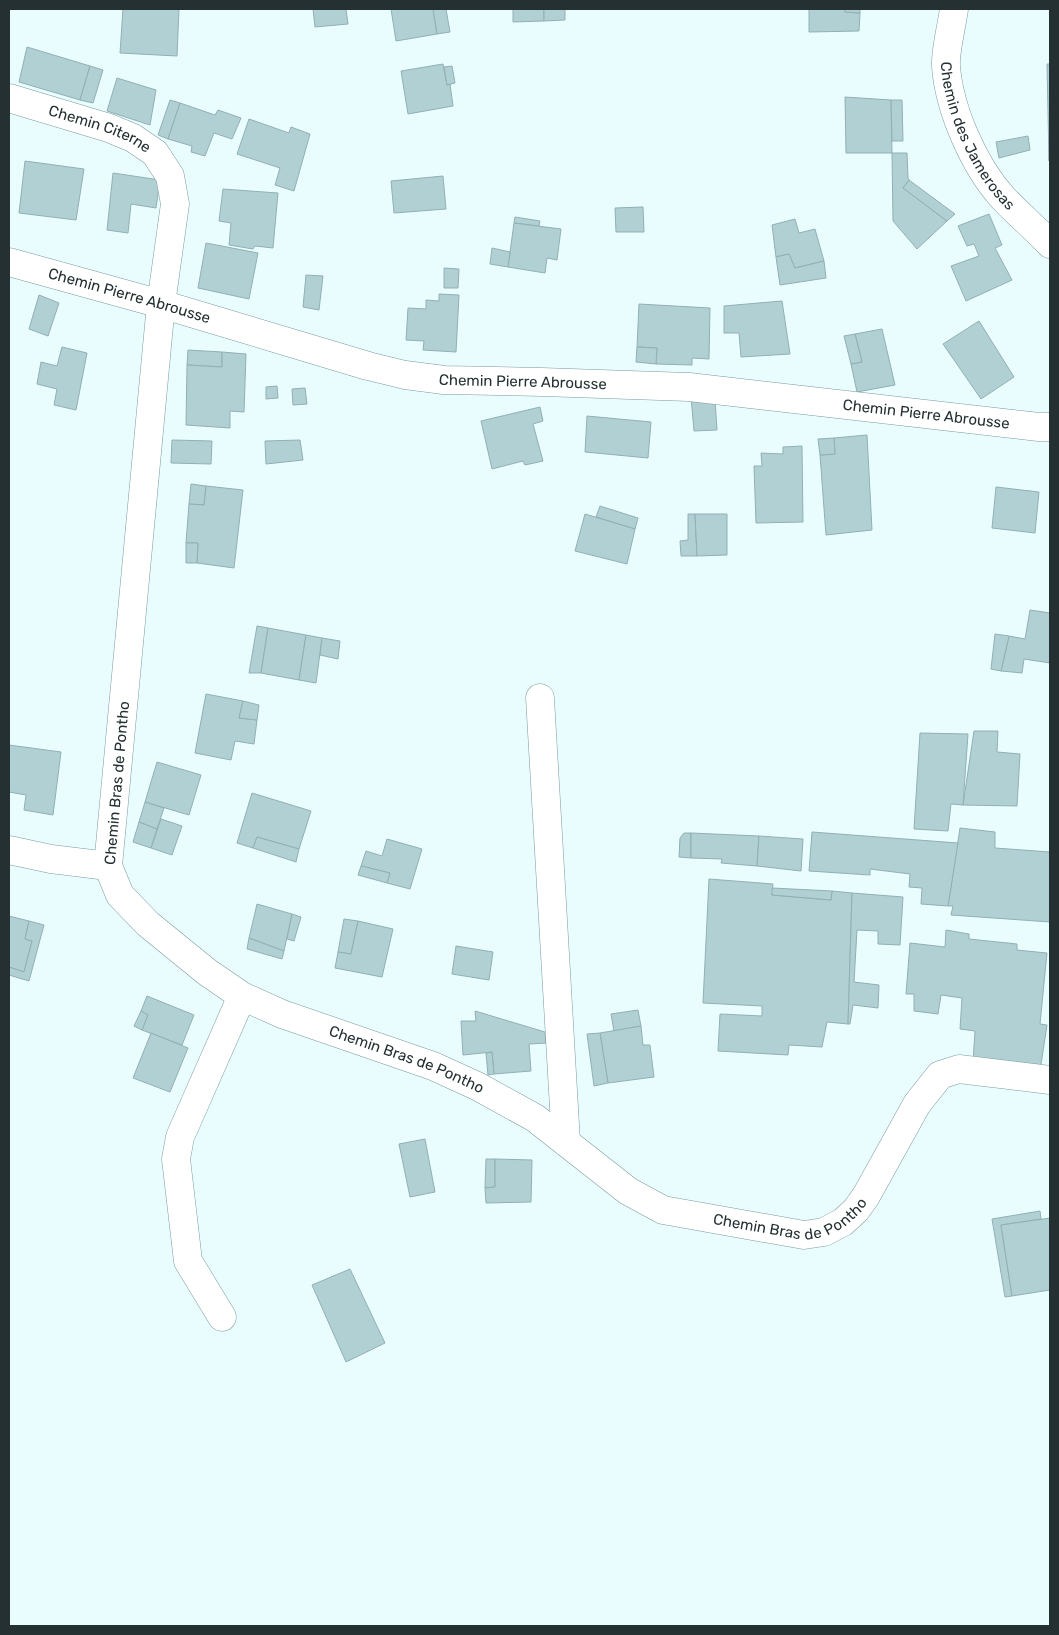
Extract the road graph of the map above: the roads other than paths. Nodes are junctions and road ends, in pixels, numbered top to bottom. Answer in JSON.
{"nodes":[{"id":1,"x":954,"y":9,"type":"edge"},
{"id":2,"x":9,"y":98,"type":"edge"},
{"id":3,"x":1046,"y":235,"type":"edge"},
{"id":4,"x":9,"y":262,"type":"edge"},
{"id":5,"x":161,"y":304,"type":"junction"},
{"id":6,"x":1050,"y":426,"type":"edge"},
{"id":7,"x":540,"y":698,"type":"dead end"},
{"id":8,"x":9,"y":850,"type":"edge"},
{"id":9,"x":108,"y":866,"type":"junction"},
{"id":10,"x":242,"y":996,"type":"junction"},
{"id":11,"x":1050,"y":1080,"type":"edge"},
{"id":12,"x":566,"y":1142,"type":"junction"},
{"id":13,"x":222,"y":1318,"type":"dead end"}],
"edges":[{"from":1,"to":3,"type":"street","name":"Chemin des Jamerosas"},
{"from":2,"to":5,"type":"street","name":"Chemin Citerne"},
{"from":4,"to":5,"type":"street","name":"Chemin Pierre Abrousse"},
{"from":5,"to":6,"type":"street","name":"Chemin Pierre Abrousse"},
{"from":5,"to":9,"type":"street","name":"Chemin Bras de Pontho"},
{"from":7,"to":12,"type":"street"},
{"from":8,"to":9,"type":"street"},
{"from":9,"to":10,"type":"street","name":"Chemin Bras de Pontho"},
{"from":10,"to":12,"type":"street","name":"Chemin Bras de Pontho"},
{"from":10,"to":13,"type":"street"},
{"from":11,"to":12,"type":"street","name":"Chemin Bras de Pontho"}]}
